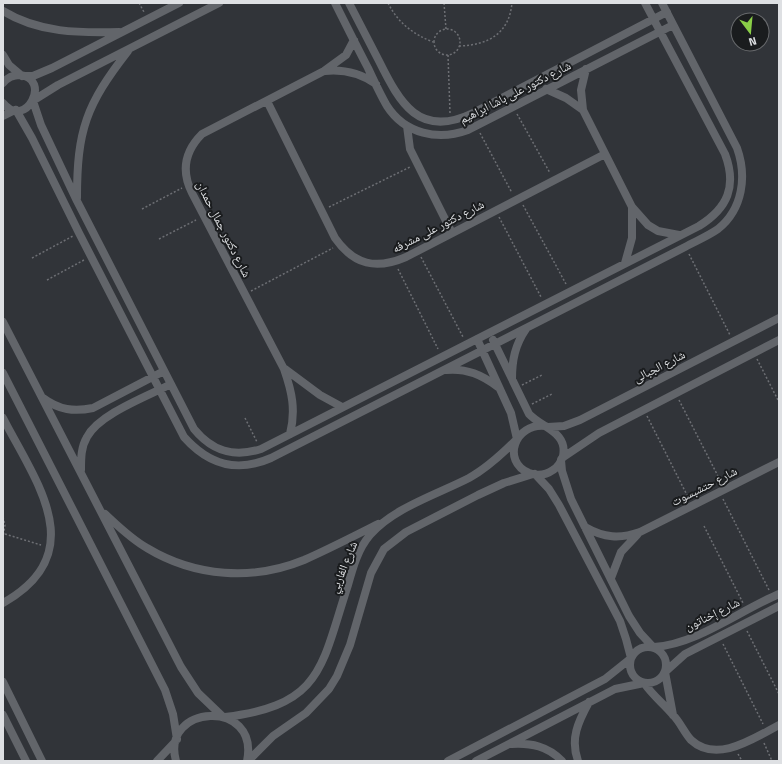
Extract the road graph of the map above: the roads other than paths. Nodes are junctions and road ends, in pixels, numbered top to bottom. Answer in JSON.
{"nodes":[{"id":1,"x":179,"y":3,"type":"edge"},
{"id":2,"x":218,"y":3,"type":"edge"},
{"id":3,"x":335,"y":3,"type":"edge"},
{"id":4,"x":349,"y":3,"type":"edge"},
{"id":5,"x":645,"y":3,"type":"edge"},
{"id":6,"x":662,"y":3,"type":"edge"},
{"id":7,"x":3,"y":11,"type":"edge"},
{"id":8,"x":667,"y":12,"type":"junction"},
{"id":9,"x":654,"y":19,"type":"junction"},
{"id":10,"x":673,"y":25,"type":"junction"},
{"id":11,"x":122,"y":32,"type":"junction"},
{"id":12,"x":660,"y":32,"type":"junction"},
{"id":13,"x":354,"y":40,"type":"junction"},
{"id":14,"x":129,"y":49,"type":"junction"},
{"id":15,"x":3,"y":55,"type":"edge"},
{"id":16,"x":586,"y":69,"type":"junction"},
{"id":17,"x":324,"y":71,"type":"junction"},
{"id":18,"x":23,"y":76,"type":"junction"},
{"id":19,"x":3,"y":83,"type":"edge"},
{"id":20,"x":376,"y":84,"type":"junction"},
{"id":21,"x":546,"y":89,"type":"junction"},
{"id":22,"x":33,"y":100,"type":"junction"},
{"id":23,"x":267,"y":101,"type":"junction"},
{"id":24,"x":3,"y":103,"type":"edge"},
{"id":25,"x":15,"y":110,"type":"junction"},
{"id":26,"x":583,"y":110,"type":"junction"},
{"id":27,"x":3,"y":116,"type":"edge"},
{"id":28,"x":437,"y":121,"type":"junction"},
{"id":29,"x":407,"y":126,"type":"junction"},
{"id":30,"x":435,"y":136,"type":"junction"},
{"id":31,"x":605,"y":154,"type":"junction"},
{"id":32,"x":77,"y":201,"type":"junction"},
{"id":33,"x":632,"y":207,"type":"junction"},
{"id":34,"x":699,"y":226,"type":"junction"},
{"id":35,"x":452,"y":233,"type":"junction"},
{"id":36,"x":680,"y":235,"type":"junction"},
{"id":37,"x":705,"y":237,"type":"junction"},
{"id":38,"x":625,"y":263,"type":"junction"},
{"id":39,"x":779,"y":318,"type":"edge"},
{"id":40,"x":3,"y":322,"type":"edge"},
{"id":41,"x":527,"y":327,"type":"junction"},
{"id":42,"x":489,"y":332,"type":"junction"},
{"id":43,"x":477,"y":339,"type":"junction"},
{"id":44,"x":779,"y":340,"type":"edge"},
{"id":45,"x":495,"y":344,"type":"junction"},
{"id":46,"x":482,"y":350,"type":"junction"},
{"id":47,"x":284,"y":369,"type":"junction"},
{"id":48,"x":164,"y":371,"type":"junction"},
{"id":49,"x":442,"y":371,"type":"junction"},
{"id":50,"x":3,"y":372,"type":"edge"},
{"id":51,"x":153,"y":378,"type":"junction"},
{"id":52,"x":171,"y":384,"type":"junction"},
{"id":53,"x":514,"y":385,"type":"junction"},
{"id":54,"x":500,"y":388,"type":"junction"},
{"id":55,"x":159,"y":390,"type":"junction"},
{"id":56,"x":41,"y":396,"type":"junction"},
{"id":57,"x":342,"y":407,"type":"junction"},
{"id":58,"x":3,"y":418,"type":"edge"},
{"id":59,"x":546,"y":427,"type":"junction"},
{"id":60,"x":290,"y":434,"type":"junction"},
{"id":61,"x":517,"y":439,"type":"junction"},
{"id":62,"x":263,"y":448,"type":"junction"},
{"id":63,"x":271,"y":458,"type":"junction"},
{"id":64,"x":562,"y":459,"type":"junction"},
{"id":65,"x":779,"y":462,"type":"edge"},
{"id":66,"x":81,"y":473,"type":"junction"},
{"id":67,"x":534,"y":474,"type":"junction"},
{"id":68,"x":100,"y":510,"type":"junction"},
{"id":69,"x":388,"y":519,"type":"junction"},
{"id":70,"x":585,"y":527,"type":"junction"},
{"id":71,"x":640,"y":532,"type":"junction"},
{"id":72,"x":611,"y":578,"type":"junction"},
{"id":73,"x":776,"y":596,"type":"edge"},
{"id":74,"x":3,"y":603,"type":"edge"},
{"id":75,"x":779,"y":606,"type":"edge"},
{"id":76,"x":653,"y":647,"type":"junction"},
{"id":77,"x":630,"y":659,"type":"junction"},
{"id":78,"x":665,"y":672,"type":"junction"},
{"id":79,"x":3,"y":682,"type":"edge"},
{"id":80,"x":644,"y":683,"type":"junction"},
{"id":81,"x":589,"y":702,"type":"junction"},
{"id":82,"x":3,"y":715,"type":"edge"},
{"id":83,"x":673,"y":715,"type":"junction"},
{"id":84,"x":224,"y":717,"type":"junction"},
{"id":85,"x":779,"y":725,"type":"edge"},
{"id":86,"x":176,"y":740,"type":"junction"},
{"id":87,"x":509,"y":744,"type":"junction"},
{"id":88,"x":26,"y":761,"type":"edge"},
{"id":89,"x":42,"y":761,"type":"edge"},
{"id":90,"x":157,"y":761,"type":"edge"},
{"id":91,"x":176,"y":761,"type":"edge"},
{"id":92,"x":247,"y":761,"type":"edge"},
{"id":93,"x":448,"y":761,"type":"edge"},
{"id":94,"x":476,"y":761,"type":"edge"},
{"id":95,"x":562,"y":761,"type":"edge"},
{"id":96,"x":578,"y":761,"type":"edge"}],
"edges":[{"from":1,"to":11,"type":"street"},
{"from":2,"to":14,"type":"street"},
{"from":3,"to":13,"type":"street","name":"شارع دكتور على باشا ابراهيم"},
{"from":4,"to":28,"type":"street","name":"شارع دكتور على باشا ابراهيم"},
{"from":5,"to":9,"type":"street"},
{"from":6,"to":8,"type":"street"},
{"from":7,"to":11,"type":"street"},
{"from":8,"to":9,"type":"street","name":"شارع دكتور على باشا ابراهيم"},
{"from":8,"to":10,"type":"street"},
{"from":9,"to":12,"type":"street"},
{"from":9,"to":28,"type":"street","name":"شارع دكتور على باشا ابراهيم"},
{"from":10,"to":12,"type":"street","name":"شارع دكتور على باشا ابراهيم"},
{"from":10,"to":37,"type":"street"},
{"from":11,"to":18,"type":"street"},
{"from":12,"to":16,"type":"street","name":"شارع دكتور على باشا ابراهيم"},
{"from":12,"to":34,"type":"street"},
{"from":13,"to":17,"type":"street","name":"شارع دكتور جمال حمدان"},
{"from":13,"to":20,"type":"street","name":"شارع دكتور على باشا ابراهيم"},
{"from":14,"to":22,"type":"street"},
{"from":14,"to":32,"type":"street"},
{"from":15,"to":18,"type":"street"},
{"from":16,"to":21,"type":"street","name":"شارع دكتور على باشا ابراهيم"},
{"from":16,"to":26,"type":"street"},
{"from":17,"to":20,"type":"street","name":"شارع دكتور جمال حمدان"},
{"from":17,"to":23,"type":"street","name":"شارع دكتور جمال حمدان"},
{"from":18,"to":19,"type":"street"},
{"from":18,"to":22,"type":"street"},
{"from":20,"to":29,"type":"street","name":"شارع دكتور على باشا ابراهيم"},
{"from":21,"to":26,"type":"street"},
{"from":21,"to":30,"type":"street","name":"شارع دكتور على باشا ابراهيم"},
{"from":22,"to":25,"type":"street"},
{"from":22,"to":32,"type":"street"},
{"from":23,"to":35,"type":"street","name":"شارع دكتور على مشرفه"},
{"from":23,"to":47,"type":"street","name":"شارع دكتور جمال حمدان"},
{"from":24,"to":25,"type":"street"},
{"from":25,"to":27,"type":"street"},
{"from":25,"to":51,"type":"street"},
{"from":26,"to":31,"type":"street"},
{"from":28,"to":30,"type":"street"},
{"from":29,"to":30,"type":"street","name":"شارع دكتور على باشا ابراهيم"},
{"from":29,"to":35,"type":"street"},
{"from":31,"to":33,"type":"street"},
{"from":31,"to":35,"type":"street","name":"شارع دكتور على مشرفه"},
{"from":32,"to":48,"type":"street"},
{"from":33,"to":36,"type":"street"},
{"from":33,"to":38,"type":"street"},
{"from":34,"to":36,"type":"street"},
{"from":34,"to":37,"type":"street"},
{"from":36,"to":38,"type":"street"},
{"from":37,"to":41,"type":"street"},
{"from":38,"to":42,"type":"street"},
{"from":39,"to":59,"type":"street","name":"شارع الجبالى"},
{"from":40,"to":56,"type":"street"},
{"from":41,"to":45,"type":"street"},
{"from":41,"to":53,"type":"street"},
{"from":42,"to":43,"type":"street"},
{"from":42,"to":45,"type":"street"},
{"from":43,"to":46,"type":"street"},
{"from":43,"to":57,"type":"street"},
{"from":44,"to":64,"type":"street"},
{"from":45,"to":46,"type":"street"},
{"from":45,"to":53,"type":"street"},
{"from":46,"to":49,"type":"street"},
{"from":46,"to":54,"type":"street"},
{"from":47,"to":57,"type":"street","name":"شارع دكتور جمال حمدان"},
{"from":47,"to":60,"type":"street","name":"شارع دكتور جمال حمدان"},
{"from":48,"to":51,"type":"street"},
{"from":48,"to":52,"type":"street"},
{"from":49,"to":54,"type":"street"},
{"from":49,"to":63,"type":"street"},
{"from":50,"to":86,"type":"street"},
{"from":51,"to":55,"type":"street"},
{"from":51,"to":56,"type":"street"},
{"from":52,"to":55,"type":"street"},
{"from":52,"to":62,"type":"street"},
{"from":53,"to":59,"type":"street"},
{"from":54,"to":61,"type":"street"},
{"from":55,"to":63,"type":"street"},
{"from":55,"to":66,"type":"street"},
{"from":56,"to":66,"type":"street"},
{"from":57,"to":60,"type":"street"},
{"from":58,"to":74,"type":"street"},
{"from":59,"to":61,"type":"street"},
{"from":59,"to":64,"type":"street"},
{"from":60,"to":62,"type":"street"},
{"from":61,"to":67,"type":"street"},
{"from":61,"to":69,"type":"street","name":"شارع الفاربي"},
{"from":62,"to":63,"type":"street"},
{"from":64,"to":67,"type":"street"},
{"from":64,"to":70,"type":"street"},
{"from":65,"to":71,"type":"street","name":"شارع حتشبسوت"},
{"from":66,"to":68,"type":"street"},
{"from":67,"to":77,"type":"street"},
{"from":67,"to":92,"type":"street"},
{"from":68,"to":69,"type":"street"},
{"from":68,"to":84,"type":"street"},
{"from":69,"to":84,"type":"street","name":"شارع الفاربي"},
{"from":70,"to":71,"type":"street","name":"شارع حتشبسوت"},
{"from":70,"to":72,"type":"street"},
{"from":71,"to":72,"type":"street","name":"شارع حتشبسوت"},
{"from":72,"to":76,"type":"street"},
{"from":73,"to":76,"type":"street","name":"شارع إخناتون"},
{"from":75,"to":78,"type":"street","name":"شارع إخناتون"},
{"from":76,"to":77,"type":"street"},
{"from":76,"to":78,"type":"street"},
{"from":77,"to":80,"type":"street"},
{"from":77,"to":93,"type":"street"},
{"from":78,"to":80,"type":"street"},
{"from":78,"to":83,"type":"street"},
{"from":79,"to":89,"type":"street"},
{"from":80,"to":81,"type":"street"},
{"from":80,"to":83,"type":"street"},
{"from":81,"to":87,"type":"street"},
{"from":81,"to":96,"type":"street"},
{"from":82,"to":88,"type":"street"},
{"from":83,"to":85,"type":"street"},
{"from":84,"to":86,"type":"street","name":"شارع الفاربي"},
{"from":84,"to":92,"type":"street"},
{"from":86,"to":90,"type":"street","name":"شارع الفاربي"},
{"from":86,"to":91,"type":"street"},
{"from":87,"to":94,"type":"street"},
{"from":87,"to":95,"type":"street"}]}
